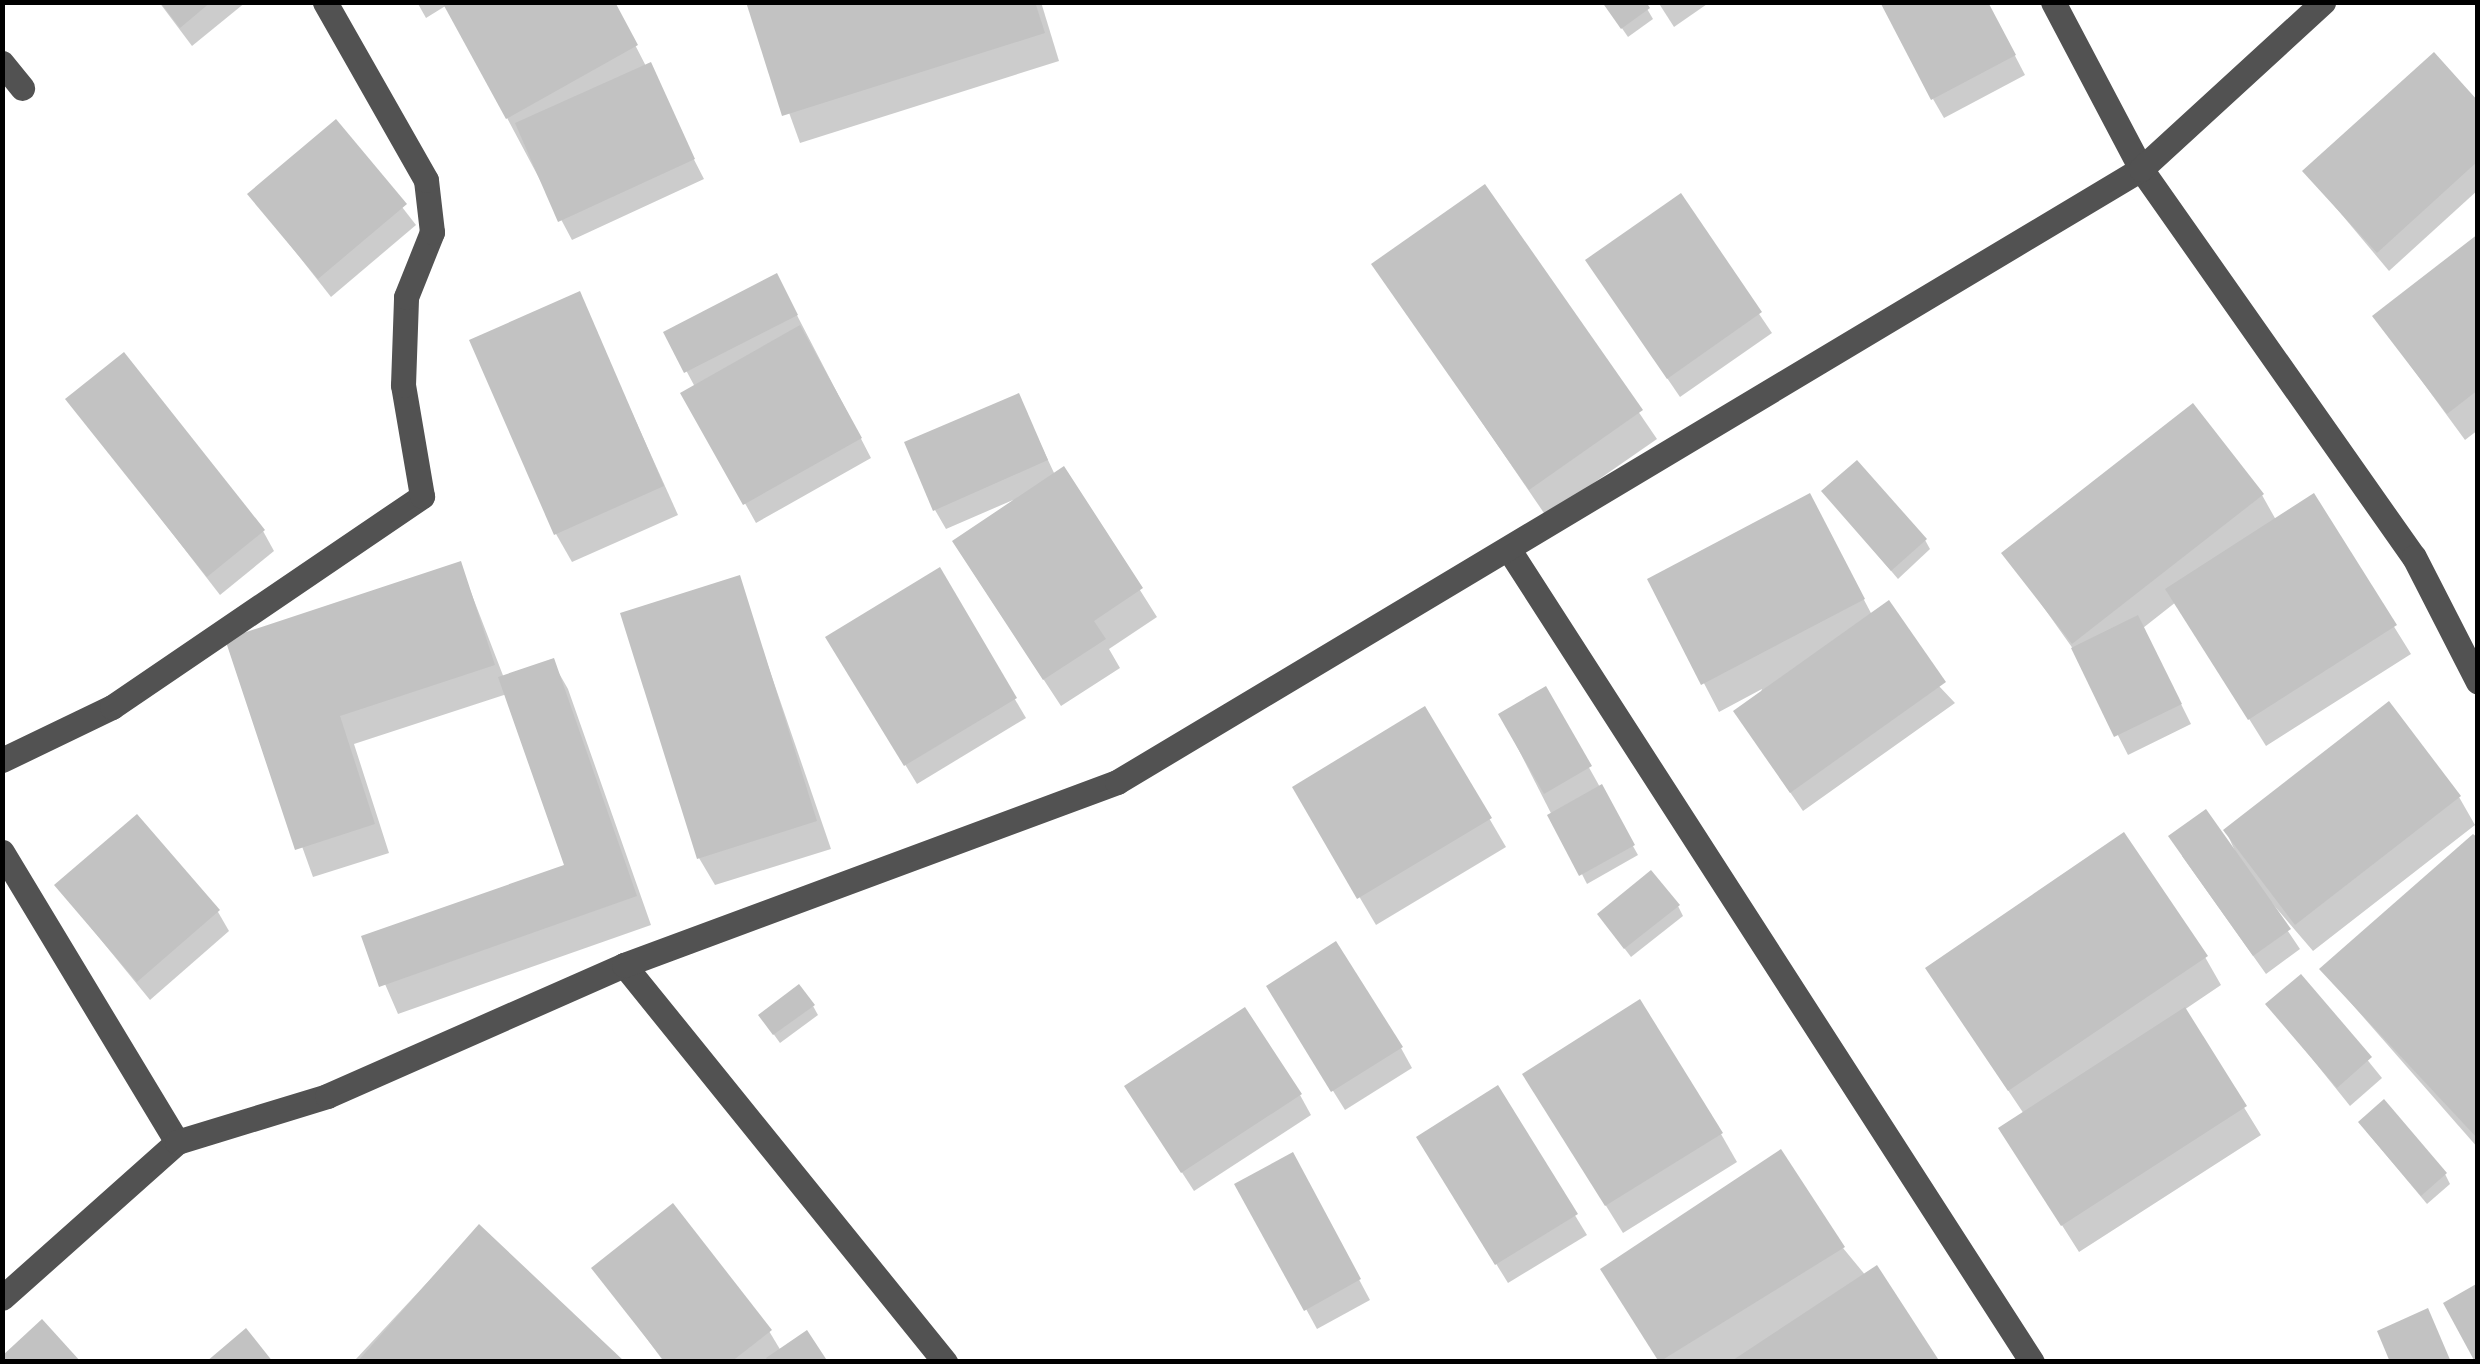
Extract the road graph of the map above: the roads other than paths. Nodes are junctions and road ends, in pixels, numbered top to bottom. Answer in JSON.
{"nodes":[{"id":1,"x":326,"y":2,"type":"edge"},
{"id":2,"x":2053,"y":2,"type":"edge"},
{"id":3,"x":2323,"y":2,"type":"edge"},
{"id":4,"x":2,"y":63,"type":"edge"},
{"id":5,"x":22,"y":88,"type":"dead end"},
{"id":6,"x":2141,"y":169,"type":"junction"},
{"id":7,"x":1511,"y":553,"type":"junction"},
{"id":8,"x":2478,"y":682,"type":"edge"},
{"id":9,"x":2,"y":760,"type":"edge"},
{"id":10,"x":2,"y":852,"type":"edge"},
{"id":11,"x":624,"y":965,"type":"junction"},
{"id":12,"x":177,"y":1142,"type":"junction"},
{"id":13,"x":2,"y":1298,"type":"edge"},
{"id":14,"x":945,"y":1362,"type":"edge"},
{"id":15,"x":2032,"y":1362,"type":"edge"}],
"edges":[{"from":1,"to":9,"type":"street"},
{"from":2,"to":6,"type":"street"},
{"from":3,"to":6,"type":"street"},
{"from":4,"to":5,"type":"street"},
{"from":6,"to":7,"type":"street"},
{"from":6,"to":8,"type":"street"},
{"from":7,"to":11,"type":"street"},
{"from":7,"to":15,"type":"street"},
{"from":10,"to":12,"type":"street"},
{"from":11,"to":12,"type":"street"},
{"from":11,"to":14,"type":"street"},
{"from":12,"to":13,"type":"street"}]}
